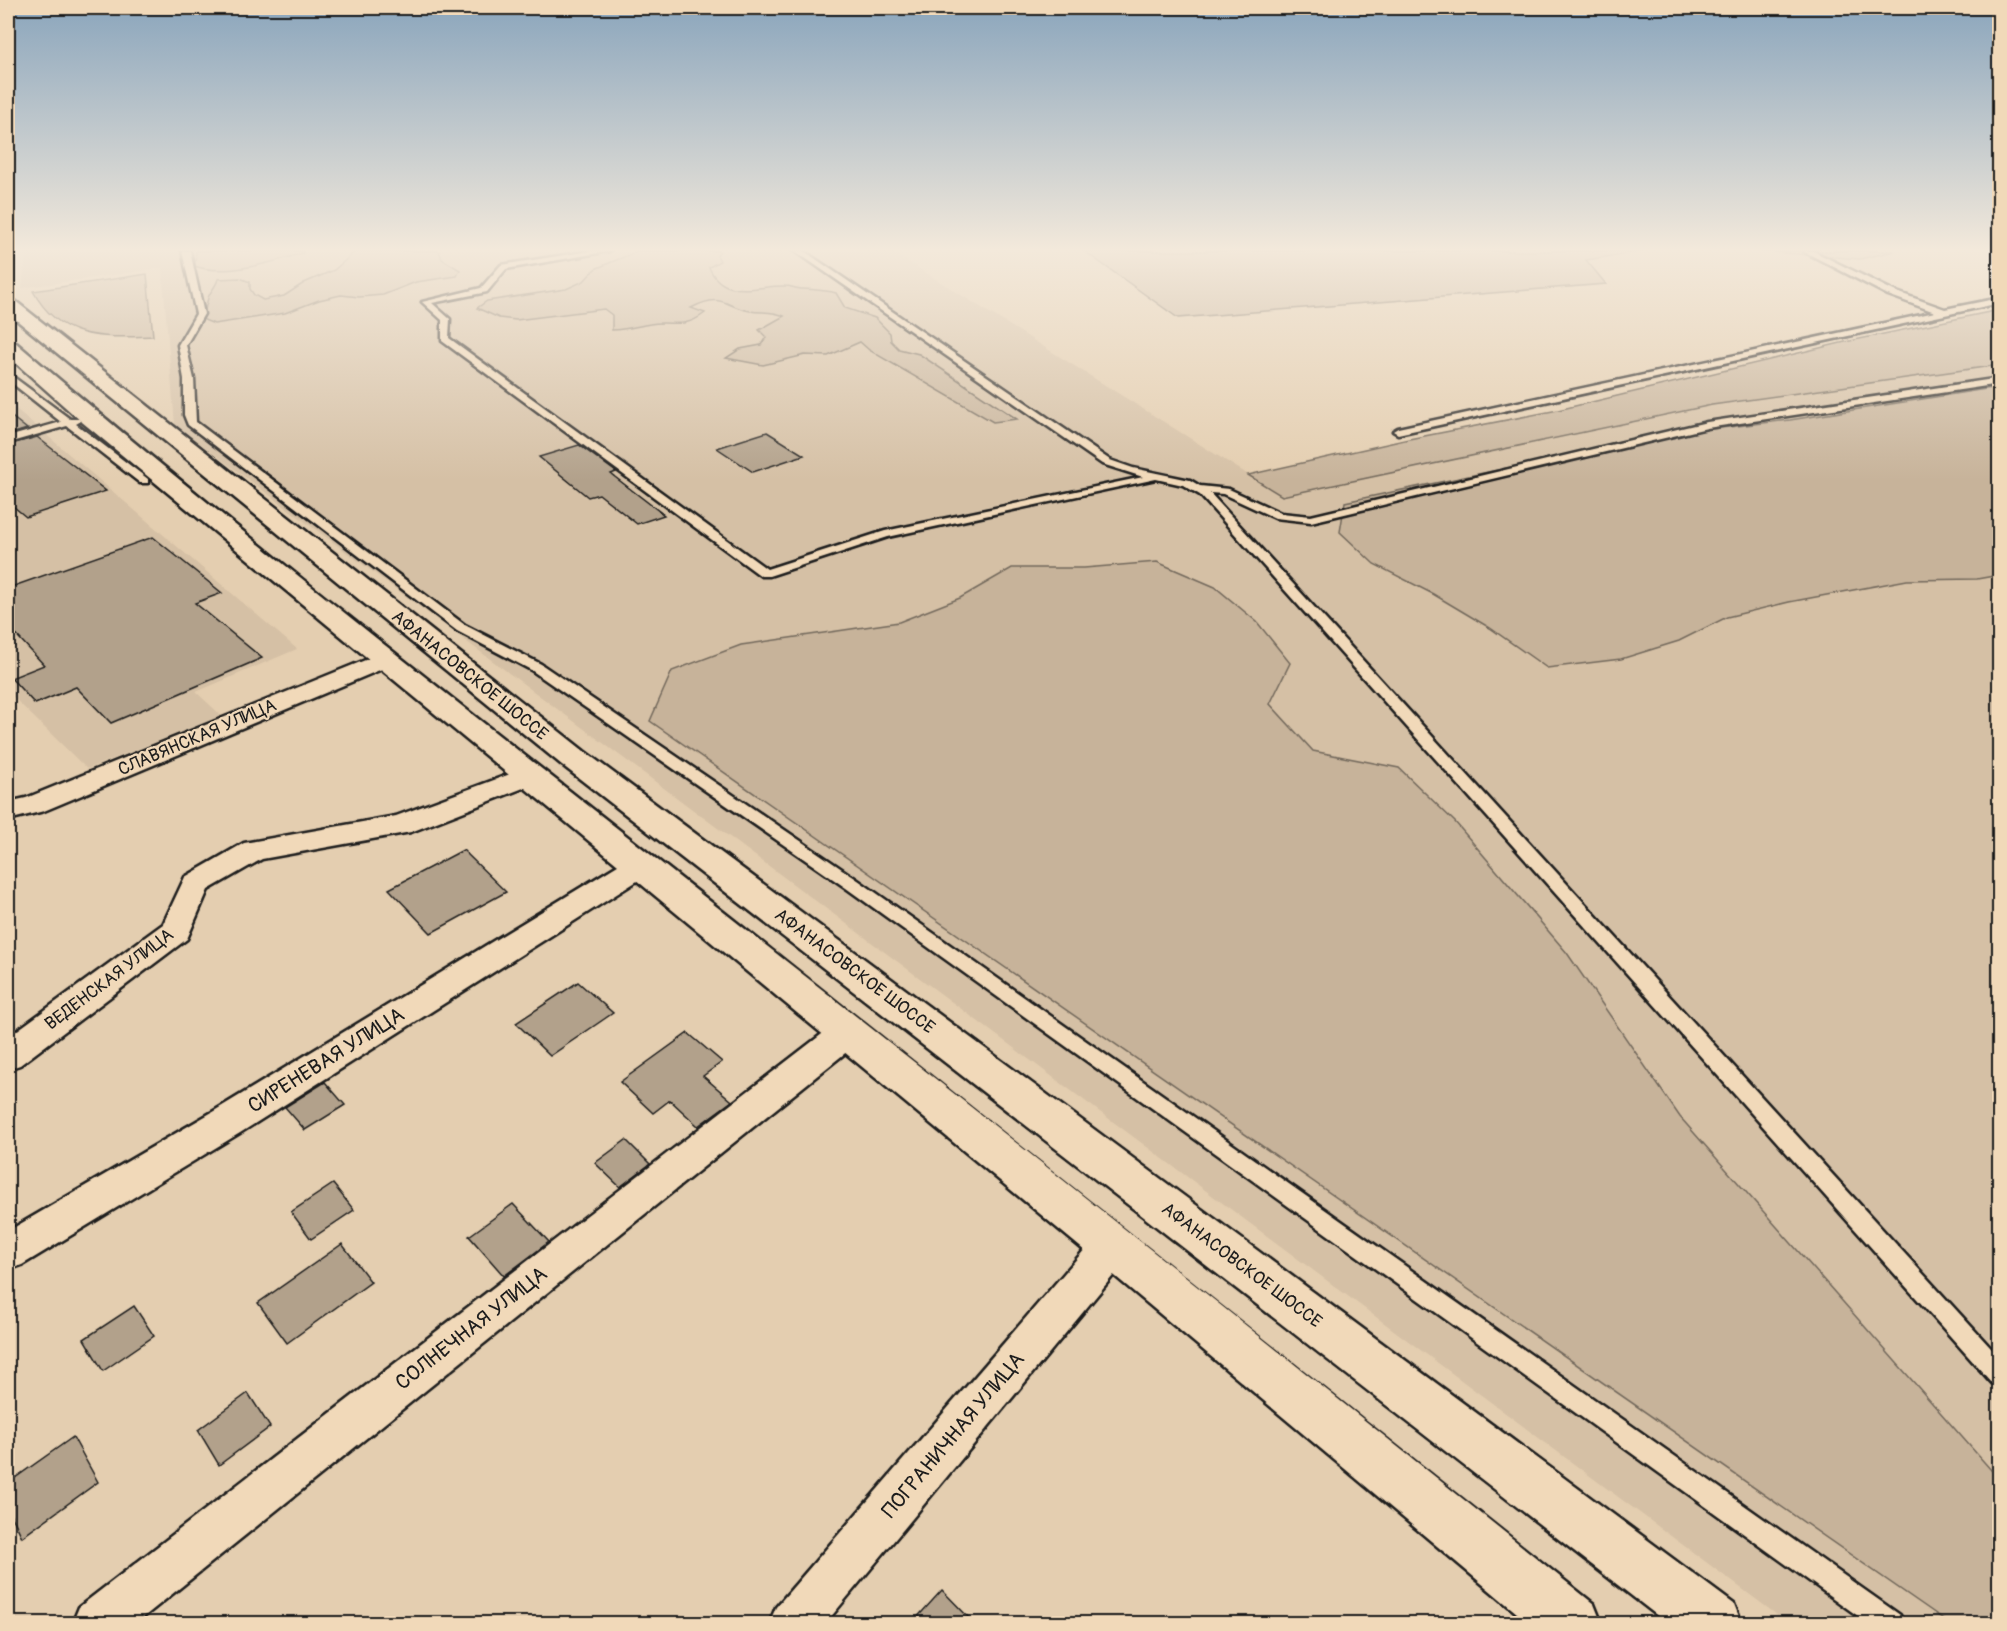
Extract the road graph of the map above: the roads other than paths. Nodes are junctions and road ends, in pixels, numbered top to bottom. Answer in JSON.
{"nodes":[{"id":1,"x":37,"y":327,"type":"edge"},
{"id":2,"x":193,"y":327,"type":"edge"},
{"id":3,"x":446,"y":327,"type":"edge"},
{"id":4,"x":910,"y":327,"type":"edge"},
{"id":5,"x":1875,"y":327,"type":"edge"},
{"id":6,"x":14,"y":362,"type":"edge"},
{"id":7,"x":2000,"y":381,"type":"edge"},
{"id":8,"x":80,"y":420,"type":"junction"},
{"id":9,"x":1398,"y":431,"type":"dead end"},
{"id":10,"x":8,"y":440,"type":"edge"},
{"id":11,"x":1159,"y":476,"type":"junction"},
{"id":12,"x":144,"y":481,"type":"dead end"},
{"id":13,"x":1198,"y":489,"type":"junction"},
{"id":14,"x":385,"y":659,"type":"junction"},
{"id":15,"x":529,"y":776,"type":"junction"},
{"id":16,"x":8,"y":811,"type":"edge"},
{"id":17,"x":642,"y":864,"type":"junction"},
{"id":18,"x":847,"y":1033,"type":"junction"},
{"id":19,"x":8,"y":1055,"type":"edge"},
{"id":20,"x":1113,"y":1246,"type":"junction"},
{"id":21,"x":8,"y":1252,"type":"edge"},
{"id":22,"x":2000,"y":1375,"type":"edge"},
{"id":23,"x":1557,"y":1618,"type":"edge"},
{"id":24,"x":96,"y":1623,"type":"edge"},
{"id":25,"x":793,"y":1623,"type":"edge"},
{"id":26,"x":1714,"y":1623,"type":"edge"},
{"id":27,"x":1891,"y":1623,"type":"edge"}],
"edges":[{"from":1,"to":26,"type":"main road","name":"АФАНАСОВСКОЕ ШОССЕ"},
{"from":2,"to":27,"type":"lane"},
{"from":3,"to":11,"type":"lane"},
{"from":4,"to":11,"type":"lane"},
{"from":5,"to":9,"type":"lane"},
{"from":6,"to":8,"type":"main road"},
{"from":7,"to":13,"type":"lane"},
{"from":8,"to":10,"type":"lane"},
{"from":8,"to":12,"type":"lane"},
{"from":8,"to":14,"type":"main road"},
{"from":11,"to":13,"type":"lane"},
{"from":13,"to":22,"type":"lane"},
{"from":14,"to":15,"type":"main road"},
{"from":14,"to":16,"type":"street","name":"СЛАВЯНСКАЯ УЛИЦА"},
{"from":15,"to":17,"type":"main road"},
{"from":15,"to":19,"type":"street","name":"ВЕДЕНСКАЯ УЛИЦА"},
{"from":17,"to":18,"type":"main road"},
{"from":17,"to":21,"type":"street","name":"СИРЕНЕВАЯ УЛИЦА"},
{"from":18,"to":20,"type":"main road"},
{"from":18,"to":24,"type":"street","name":"СОЛНЕЧНАЯ УЛИЦА"},
{"from":20,"to":23,"type":"main road"},
{"from":20,"to":25,"type":"street","name":"ПОГРАНИЧНАЯ УЛИЦА"}]}
